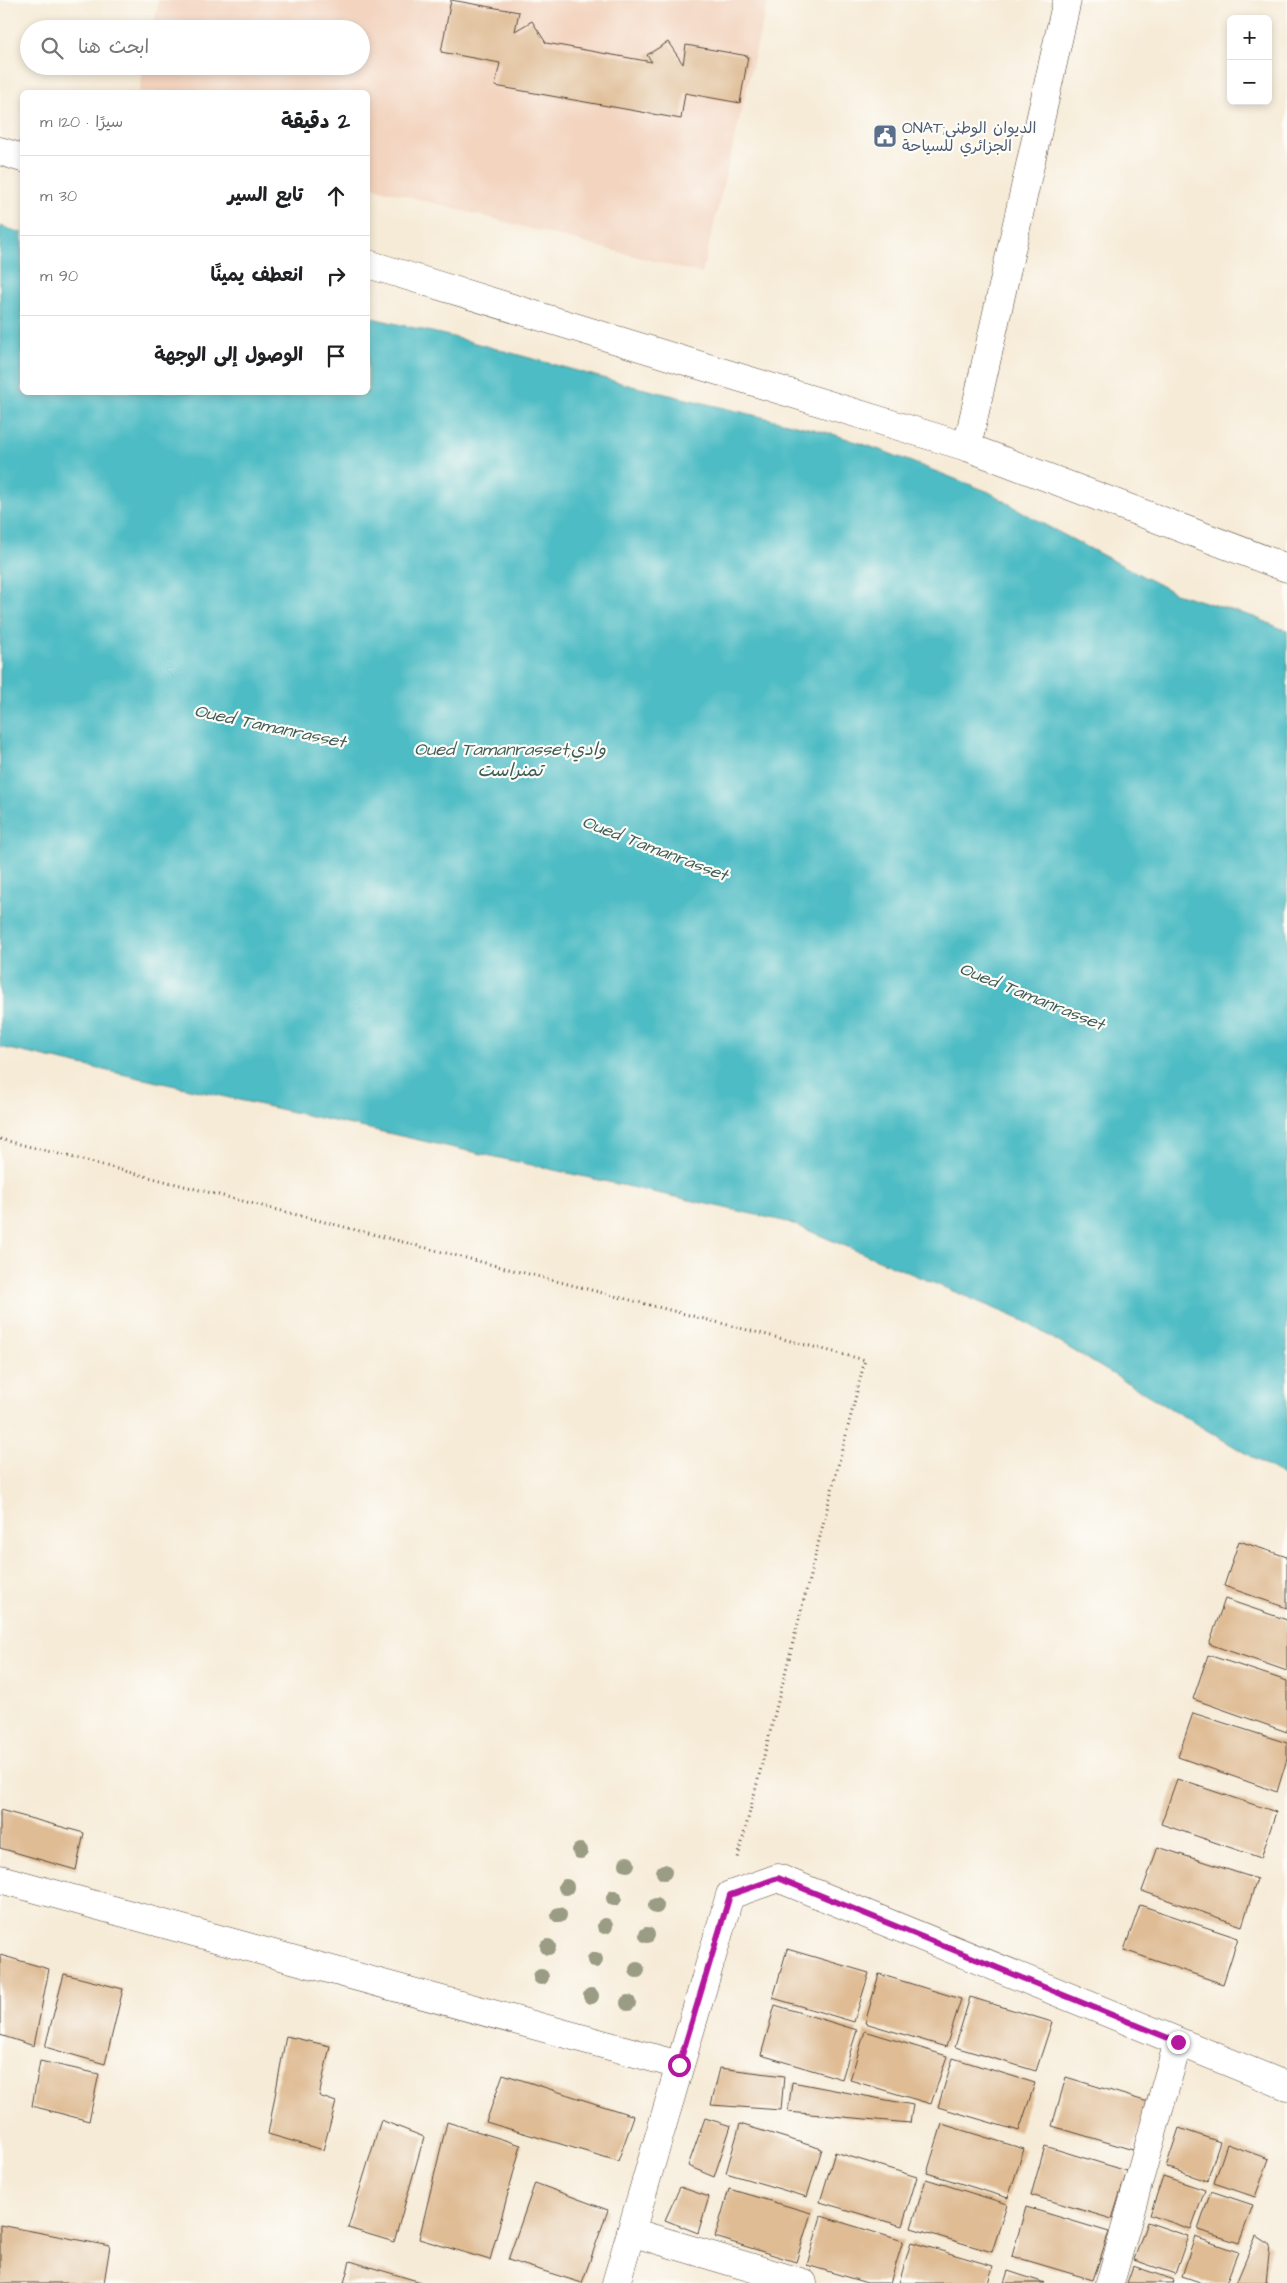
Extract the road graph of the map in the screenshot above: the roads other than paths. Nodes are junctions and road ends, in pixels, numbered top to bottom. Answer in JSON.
{"nodes":[{"id":1,"x":1067,"y":0,"type":"edge"},
{"id":2,"x":0,"y":151,"type":"edge"},
{"id":3,"x":20,"y":157,"type":"edge"},
{"id":4,"x":370,"y":265,"type":"edge"},
{"id":5,"x":967,"y":447,"type":"junction"},
{"id":6,"x":1287,"y":568,"type":"edge"},
{"id":7,"x":0,"y":1879,"type":"edge"},
{"id":8,"x":1178,"y":2042,"type":"junction"},
{"id":9,"x":679,"y":2065,"type":"junction"},
{"id":10,"x":1287,"y":2086,"type":"edge"},
{"id":11,"x":631,"y":2232,"type":"junction"},
{"id":12,"x":616,"y":2283,"type":"edge"},
{"id":13,"x":804,"y":2283,"type":"edge"},
{"id":14,"x":1110,"y":2283,"type":"edge"}],
"edges":[{"from":1,"to":5,"type":"street"},
{"from":2,"to":3,"type":"street"},
{"from":4,"to":5,"type":"street"},
{"from":5,"to":6,"type":"street"},
{"from":7,"to":9,"type":"street"},
{"from":8,"to":9,"type":"street"},
{"from":8,"to":10,"type":"street"},
{"from":8,"to":14,"type":"street"},
{"from":9,"to":11,"type":"street"},
{"from":11,"to":12,"type":"street"},
{"from":11,"to":13,"type":"street"}]}
